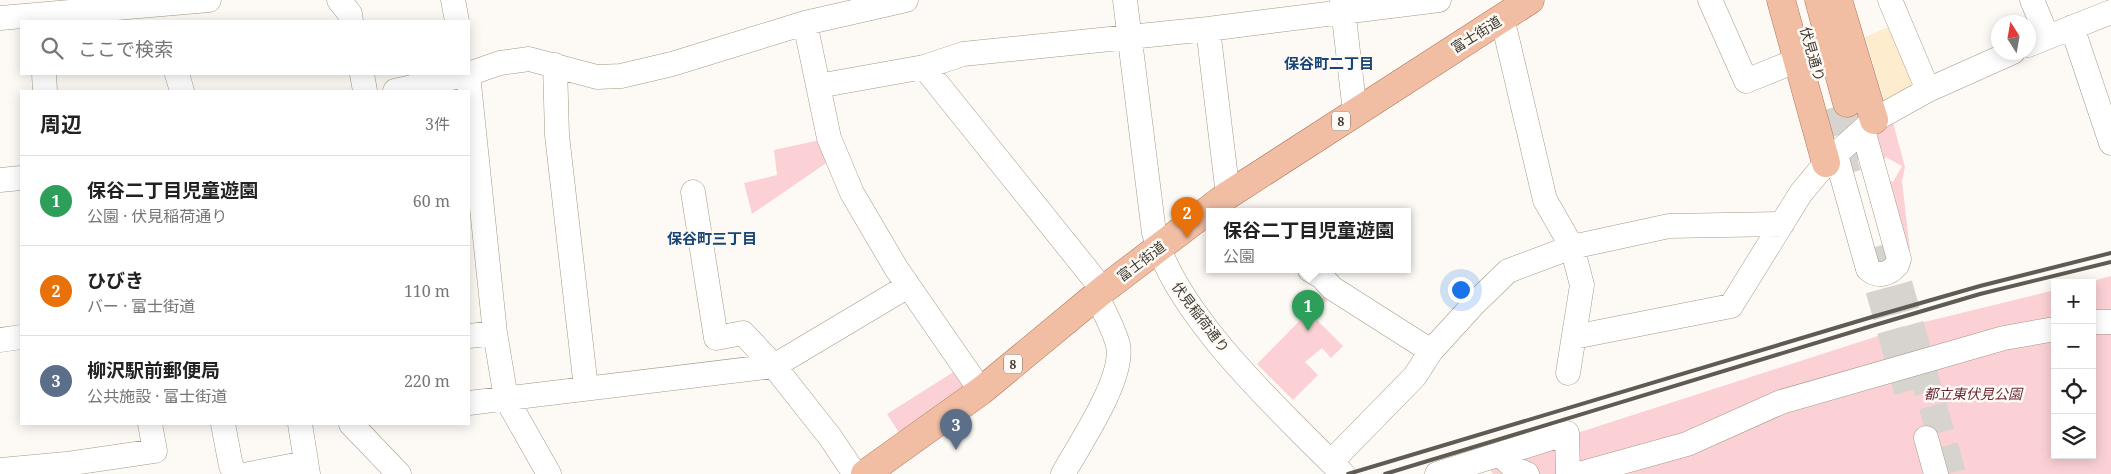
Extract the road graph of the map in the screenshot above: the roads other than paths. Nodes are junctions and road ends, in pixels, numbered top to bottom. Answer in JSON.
{"nodes":[{"id":1,"x":210,"y":0,"type":"edge"},
{"id":2,"x":339,"y":0,"type":"edge"},
{"id":3,"x":453,"y":0,"type":"edge"},
{"id":4,"x":906,"y":0,"type":"edge"},
{"id":5,"x":1125,"y":0,"type":"edge"},
{"id":6,"x":1439,"y":0,"type":"edge"},
{"id":7,"x":1530,"y":0,"type":"edge"},
{"id":8,"x":1710,"y":0,"type":"edge"},
{"id":9,"x":1781,"y":0,"type":"edge"},
{"id":10,"x":1797,"y":0,"type":"edge"},
{"id":11,"x":1819,"y":0,"type":"edge"},
{"id":12,"x":1838,"y":0,"type":"edge"},
{"id":13,"x":1890,"y":0,"type":"edge"},
{"id":14,"x":2032,"y":0,"type":"edge"},
{"id":15,"x":872,"y":4,"type":"edge"},
{"id":16,"x":1343,"y":5,"type":"edge"},
{"id":17,"x":166,"y":9,"type":"edge"},
{"id":18,"x":2111,"y":12,"type":"edge"},
{"id":19,"x":0,"y":18,"type":"edge"},
{"id":20,"x":41,"y":18,"type":"edge"},
{"id":21,"x":1502,"y":18,"type":"junction"},
{"id":22,"x":351,"y":20,"type":"edge"},
{"id":23,"x":457,"y":20,"type":"edge"},
{"id":24,"x":805,"y":23,"type":"junction"},
{"id":25,"x":2072,"y":27,"type":"junction"},
{"id":26,"x":1208,"y":29,"type":"junction"},
{"id":27,"x":1130,"y":37,"type":"junction"},
{"id":28,"x":2038,"y":41,"type":"edge"},
{"id":29,"x":1798,"y":60,"type":"junction"},
{"id":30,"x":1995,"y":60,"type":"edge"},
{"id":31,"x":555,"y":65,"type":"junction"},
{"id":32,"x":924,"y":67,"type":"junction"},
{"id":33,"x":470,"y":73,"type":"edge"},
{"id":34,"x":44,"y":75,"type":"edge"},
{"id":35,"x":177,"y":75,"type":"edge"},
{"id":36,"x":362,"y":75,"type":"edge"},
{"id":37,"x":464,"y":75,"type":"edge"},
{"id":38,"x":468,"y":75,"type":"edge"},
{"id":39,"x":818,"y":86,"type":"junction"},
{"id":40,"x":45,"y":90,"type":"edge"},
{"id":41,"x":182,"y":90,"type":"edge"},
{"id":42,"x":365,"y":90,"type":"edge"},
{"id":43,"x":399,"y":90,"type":"edge"},
{"id":44,"x":469,"y":90,"type":"edge"},
{"id":45,"x":1928,"y":90,"type":"junction"},
{"id":46,"x":1355,"y":112,"type":"junction"},
{"id":47,"x":470,"y":115,"type":"edge"},
{"id":48,"x":1869,"y":125,"type":"junction"},
{"id":49,"x":471,"y":135,"type":"edge"},
{"id":50,"x":2111,"y":143,"type":"edge"},
{"id":51,"x":1831,"y":159,"type":"junction"},
{"id":52,"x":20,"y":178,"type":"edge"},
{"id":53,"x":0,"y":180,"type":"edge"},
{"id":54,"x":693,"y":192,"type":"dead end"},
{"id":55,"x":474,"y":193,"type":"edge"},
{"id":56,"x":1216,"y":206,"type":"edge"},
{"id":57,"x":1206,"y":213,"type":"edge"},
{"id":58,"x":1782,"y":224,"type":"junction"},
{"id":59,"x":1572,"y":247,"type":"junction"},
{"id":60,"x":1158,"y":248,"type":"junction"},
{"id":61,"x":1315,"y":273,"type":"edge"},
{"id":62,"x":908,"y":286,"type":"junction"},
{"id":63,"x":1098,"y":291,"type":"junction"},
{"id":64,"x":2096,"y":322,"type":"edge"},
{"id":65,"x":2111,"y":322,"type":"edge"},
{"id":66,"x":2051,"y":330,"type":"edge"},
{"id":67,"x":495,"y":333,"type":"junction"},
{"id":68,"x":470,"y":336,"type":"edge"},
{"id":69,"x":1574,"y":337,"type":"junction"},
{"id":70,"x":20,"y":338,"type":"edge"},
{"id":71,"x":0,"y":340,"type":"edge"},
{"id":72,"x":1431,"y":352,"type":"junction"},
{"id":73,"x":774,"y":366,"type":"junction"},
{"id":74,"x":1568,"y":373,"type":"dead end"},
{"id":75,"x":586,"y":388,"type":"junction"},
{"id":76,"x":980,"y":391,"type":"junction"},
{"id":77,"x":506,"y":398,"type":"junction"},
{"id":78,"x":470,"y":403,"type":"edge"},
{"id":79,"x":150,"y":425,"type":"edge"},
{"id":80,"x":223,"y":425,"type":"edge"},
{"id":81,"x":300,"y":425,"type":"edge"},
{"id":82,"x":352,"y":425,"type":"edge"},
{"id":83,"x":1926,"y":438,"type":"dead end"},
{"id":84,"x":1500,"y":454,"type":"junction"},
{"id":85,"x":307,"y":468,"type":"edge"},
{"id":86,"x":1337,"y":468,"type":"edge"},
{"id":87,"x":881,"y":469,"type":"edge"},
{"id":88,"x":0,"y":470,"type":"edge"},
{"id":89,"x":1593,"y":472,"type":"edge"},
{"id":90,"x":237,"y":474,"type":"edge"},
{"id":91,"x":249,"y":474,"type":"edge"},
{"id":92,"x":399,"y":474,"type":"edge"},
{"id":93,"x":550,"y":474,"type":"edge"},
{"id":94,"x":855,"y":474,"type":"edge"},
{"id":95,"x":1063,"y":474,"type":"edge"},
{"id":96,"x":1437,"y":474,"type":"edge"},
{"id":97,"x":1527,"y":474,"type":"edge"},
{"id":98,"x":1568,"y":474,"type":"edge"},
{"id":99,"x":1936,"y":474,"type":"edge"}],
"edges":[{"from":1,"to":17,"type":"street"},
{"from":2,"to":22,"type":"street"},
{"from":3,"to":23,"type":"street"},
{"from":4,"to":15,"type":"street"},
{"from":5,"to":27,"type":"street","name":"伏見稲荷通り"},
{"from":6,"to":16,"type":"street"},
{"from":7,"to":21,"type":"main road","name":"富士街道","number":"8"},
{"from":8,"to":29,"type":"street"},
{"from":9,"to":29,"type":"main road"},
{"from":10,"to":11,"type":"main road","name":"伏見通り"},
{"from":12,"to":48,"type":"main road"},
{"from":13,"to":45,"type":"street"},
{"from":14,"to":28,"type":"street"},
{"from":15,"to":24,"type":"street"},
{"from":16,"to":26,"type":"street"},
{"from":16,"to":46,"type":"street"},
{"from":17,"to":20,"type":"street"},
{"from":18,"to":25,"type":"street"},
{"from":19,"to":20,"type":"street"},
{"from":21,"to":46,"type":"main road","name":"富士街道","number":"8"},
{"from":21,"to":59,"type":"street"},
{"from":24,"to":31,"type":"street"},
{"from":24,"to":39,"type":"street"},
{"from":25,"to":28,"type":"street"},
{"from":25,"to":50,"type":"street"},
{"from":26,"to":27,"type":"street"},
{"from":26,"to":56,"type":"street"},
{"from":27,"to":32,"type":"street"},
{"from":27,"to":60,"type":"street","name":"伏見稲荷通り"},
{"from":29,"to":51,"type":"main road"},
{"from":30,"to":45,"type":"street"},
{"from":31,"to":33,"type":"street"},
{"from":31,"to":75,"type":"street"},
{"from":32,"to":39,"type":"street"},
{"from":32,"to":63,"type":"street"},
{"from":34,"to":40,"type":"street"},
{"from":35,"to":41,"type":"street"},
{"from":36,"to":42,"type":"street"},
{"from":37,"to":43,"type":"street"},
{"from":38,"to":44,"type":"street"},
{"from":39,"to":62,"type":"street"},
{"from":45,"to":48,"type":"street"},
{"from":46,"to":56,"type":"main road","name":"富士街道","number":"8"},
{"from":47,"to":49,"type":"street"},
{"from":48,"to":51,"type":"street"},
{"from":48,"to":51,"type":"street"},
{"from":49,"to":55,"type":"street"},
{"from":51,"to":58,"type":"street"},
{"from":52,"to":53,"type":"street"},
{"from":54,"to":73,"type":"street"},
{"from":55,"to":67,"type":"street"},
{"from":57,"to":60,"type":"main road","name":"富士街道","number":"8"},
{"from":58,"to":59,"type":"street"},
{"from":58,"to":69,"type":"street"},
{"from":59,"to":69,"type":"street"},
{"from":59,"to":72,"type":"street"},
{"from":60,"to":63,"type":"main road","name":"富士街道","number":"8"},
{"from":60,"to":86,"type":"street","name":"伏見稲荷通り"},
{"from":61,"to":72,"type":"street"},
{"from":62,"to":73,"type":"street"},
{"from":62,"to":76,"type":"street"},
{"from":63,"to":76,"type":"main road","name":"富士街道","number":"8"},
{"from":63,"to":95,"type":"street"},
{"from":64,"to":65,"type":"street"},
{"from":66,"to":89,"type":"street"},
{"from":67,"to":68,"type":"street"},
{"from":67,"to":77,"type":"street"},
{"from":69,"to":74,"type":"street"},
{"from":70,"to":71,"type":"street"},
{"from":72,"to":86,"type":"street"},
{"from":73,"to":75,"type":"street"},
{"from":73,"to":94,"type":"street"},
{"from":75,"to":77,"type":"street"},
{"from":76,"to":87,"type":"main road","name":"富士街道","number":"8"},
{"from":77,"to":78,"type":"street"},
{"from":77,"to":93,"type":"street"},
{"from":79,"to":88,"type":"street"},
{"from":80,"to":90,"type":"street"},
{"from":81,"to":85,"type":"street"},
{"from":82,"to":92,"type":"street"},
{"from":83,"to":99,"type":"street"},
{"from":84,"to":96,"type":"street"},
{"from":84,"to":97,"type":"street"},
{"from":84,"to":98,"type":"street"},
{"from":85,"to":91,"type":"street"}]}
